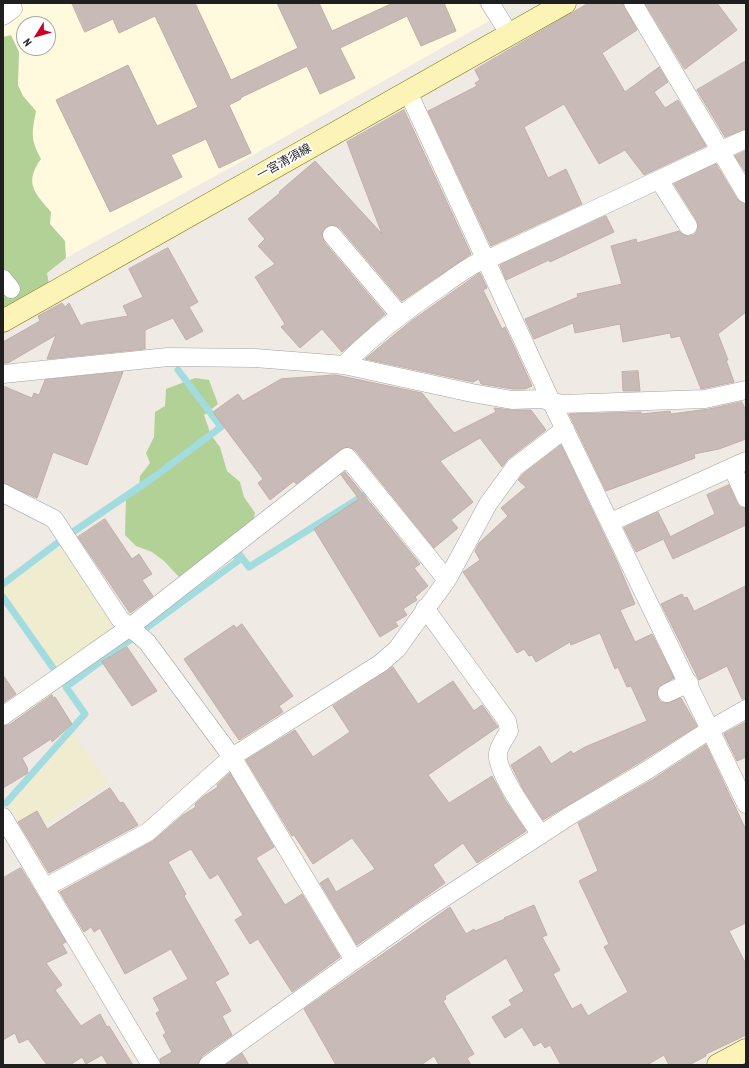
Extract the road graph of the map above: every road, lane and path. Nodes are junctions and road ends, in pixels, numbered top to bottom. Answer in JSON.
{"nodes":[{"id":1,"x":10,"y":3,"type":"edge"},
{"id":2,"x":490,"y":3,"type":"edge"},
{"id":3,"x":565,"y":3,"type":"edge"},
{"id":4,"x":633,"y":3,"type":"edge"},
{"id":5,"x":3,"y":16,"type":"edge"},
{"id":6,"x":510,"y":35,"type":"junction"},
{"id":7,"x":408,"y":92,"type":"junction"},
{"id":8,"x":746,"y":139,"type":"edge"},
{"id":9,"x":721,"y":150,"type":"junction"},
{"id":10,"x":659,"y":180,"type":"junction"},
{"id":11,"x":746,"y":194,"type":"edge"},
{"id":12,"x":688,"y":226,"type":"dead end"},
{"id":13,"x":332,"y":235,"type":"dead end"},
{"id":14,"x":486,"y":258,"type":"junction"},
{"id":15,"x":400,"y":315,"type":"junction"},
{"id":16,"x":3,"y":321,"type":"edge"},
{"id":17,"x":344,"y":365,"type":"junction"},
{"id":18,"x":3,"y":374,"type":"edge"},
{"id":19,"x":746,"y":390,"type":"edge"},
{"id":20,"x":551,"y":401,"type":"junction"},
{"id":21,"x":564,"y":429,"type":"junction"},
{"id":22,"x":739,"y":464,"type":"edge"},
{"id":23,"x":3,"y":493,"type":"edge"},
{"id":24,"x":746,"y":498,"type":"edge"},
{"id":25,"x":610,"y":522,"type":"junction"},
{"id":26,"x":447,"y":580,"type":"junction"},
{"id":27,"x":425,"y":608,"type":"junction"},
{"id":28,"x":130,"y":627,"type":"junction"},
{"id":29,"x":689,"y":683,"type":"junction"},
{"id":30,"x":667,"y":693,"type":"dead end"},
{"id":31,"x":746,"y":709,"type":"edge"},
{"id":32,"x":3,"y":716,"type":"edge"},
{"id":33,"x":711,"y":729,"type":"junction"},
{"id":34,"x":232,"y":757,"type":"junction"},
{"id":35,"x":739,"y":773,"type":"edge"},
{"id":36,"x":746,"y":804,"type":"edge"},
{"id":37,"x":3,"y":817,"type":"edge"},
{"id":38,"x":541,"y":835,"type":"junction"},
{"id":39,"x":46,"y":887,"type":"junction"},
{"id":40,"x":354,"y":960,"type":"junction"},
{"id":41,"x":746,"y":1050,"type":"edge"},
{"id":42,"x":151,"y":1065,"type":"edge"},
{"id":43,"x":208,"y":1065,"type":"edge"},
{"id":44,"x":718,"y":1065,"type":"edge"}],
"edges":[{"from":1,"to":5,"type":"street"},
{"from":2,"to":6,"type":"street"},
{"from":3,"to":6,"type":"main road","name":"一宮清須線"},
{"from":4,"to":9,"type":"street"},
{"from":6,"to":7,"type":"main road","name":"一宮清須線"},
{"from":7,"to":14,"type":"street"},
{"from":7,"to":16,"type":"main road","name":"一宮清須線"},
{"from":8,"to":9,"type":"street"},
{"from":9,"to":10,"type":"street"},
{"from":9,"to":11,"type":"street"},
{"from":10,"to":12,"type":"street"},
{"from":10,"to":14,"type":"street"},
{"from":13,"to":15,"type":"street"},
{"from":14,"to":15,"type":"street"},
{"from":14,"to":20,"type":"street"},
{"from":15,"to":17,"type":"street"},
{"from":17,"to":18,"type":"street"},
{"from":17,"to":20,"type":"street"},
{"from":19,"to":20,"type":"street"},
{"from":20,"to":21,"type":"street"},
{"from":21,"to":25,"type":"street"},
{"from":21,"to":26,"type":"street"},
{"from":22,"to":24,"type":"street"},
{"from":22,"to":25,"type":"street"},
{"from":23,"to":28,"type":"street"},
{"from":25,"to":29,"type":"street"},
{"from":26,"to":27,"type":"street"},
{"from":26,"to":28,"type":"street"},
{"from":27,"to":34,"type":"street"},
{"from":27,"to":38,"type":"street"},
{"from":28,"to":32,"type":"street"},
{"from":28,"to":34,"type":"street"},
{"from":29,"to":30,"type":"street"},
{"from":29,"to":33,"type":"street"},
{"from":31,"to":33,"type":"street"},
{"from":33,"to":35,"type":"street"},
{"from":33,"to":38,"type":"street"},
{"from":34,"to":39,"type":"street"},
{"from":34,"to":40,"type":"street"},
{"from":35,"to":36,"type":"street"},
{"from":37,"to":39,"type":"street"},
{"from":38,"to":40,"type":"street"},
{"from":39,"to":42,"type":"street"},
{"from":40,"to":43,"type":"street"},
{"from":41,"to":44,"type":"main road"}]}
